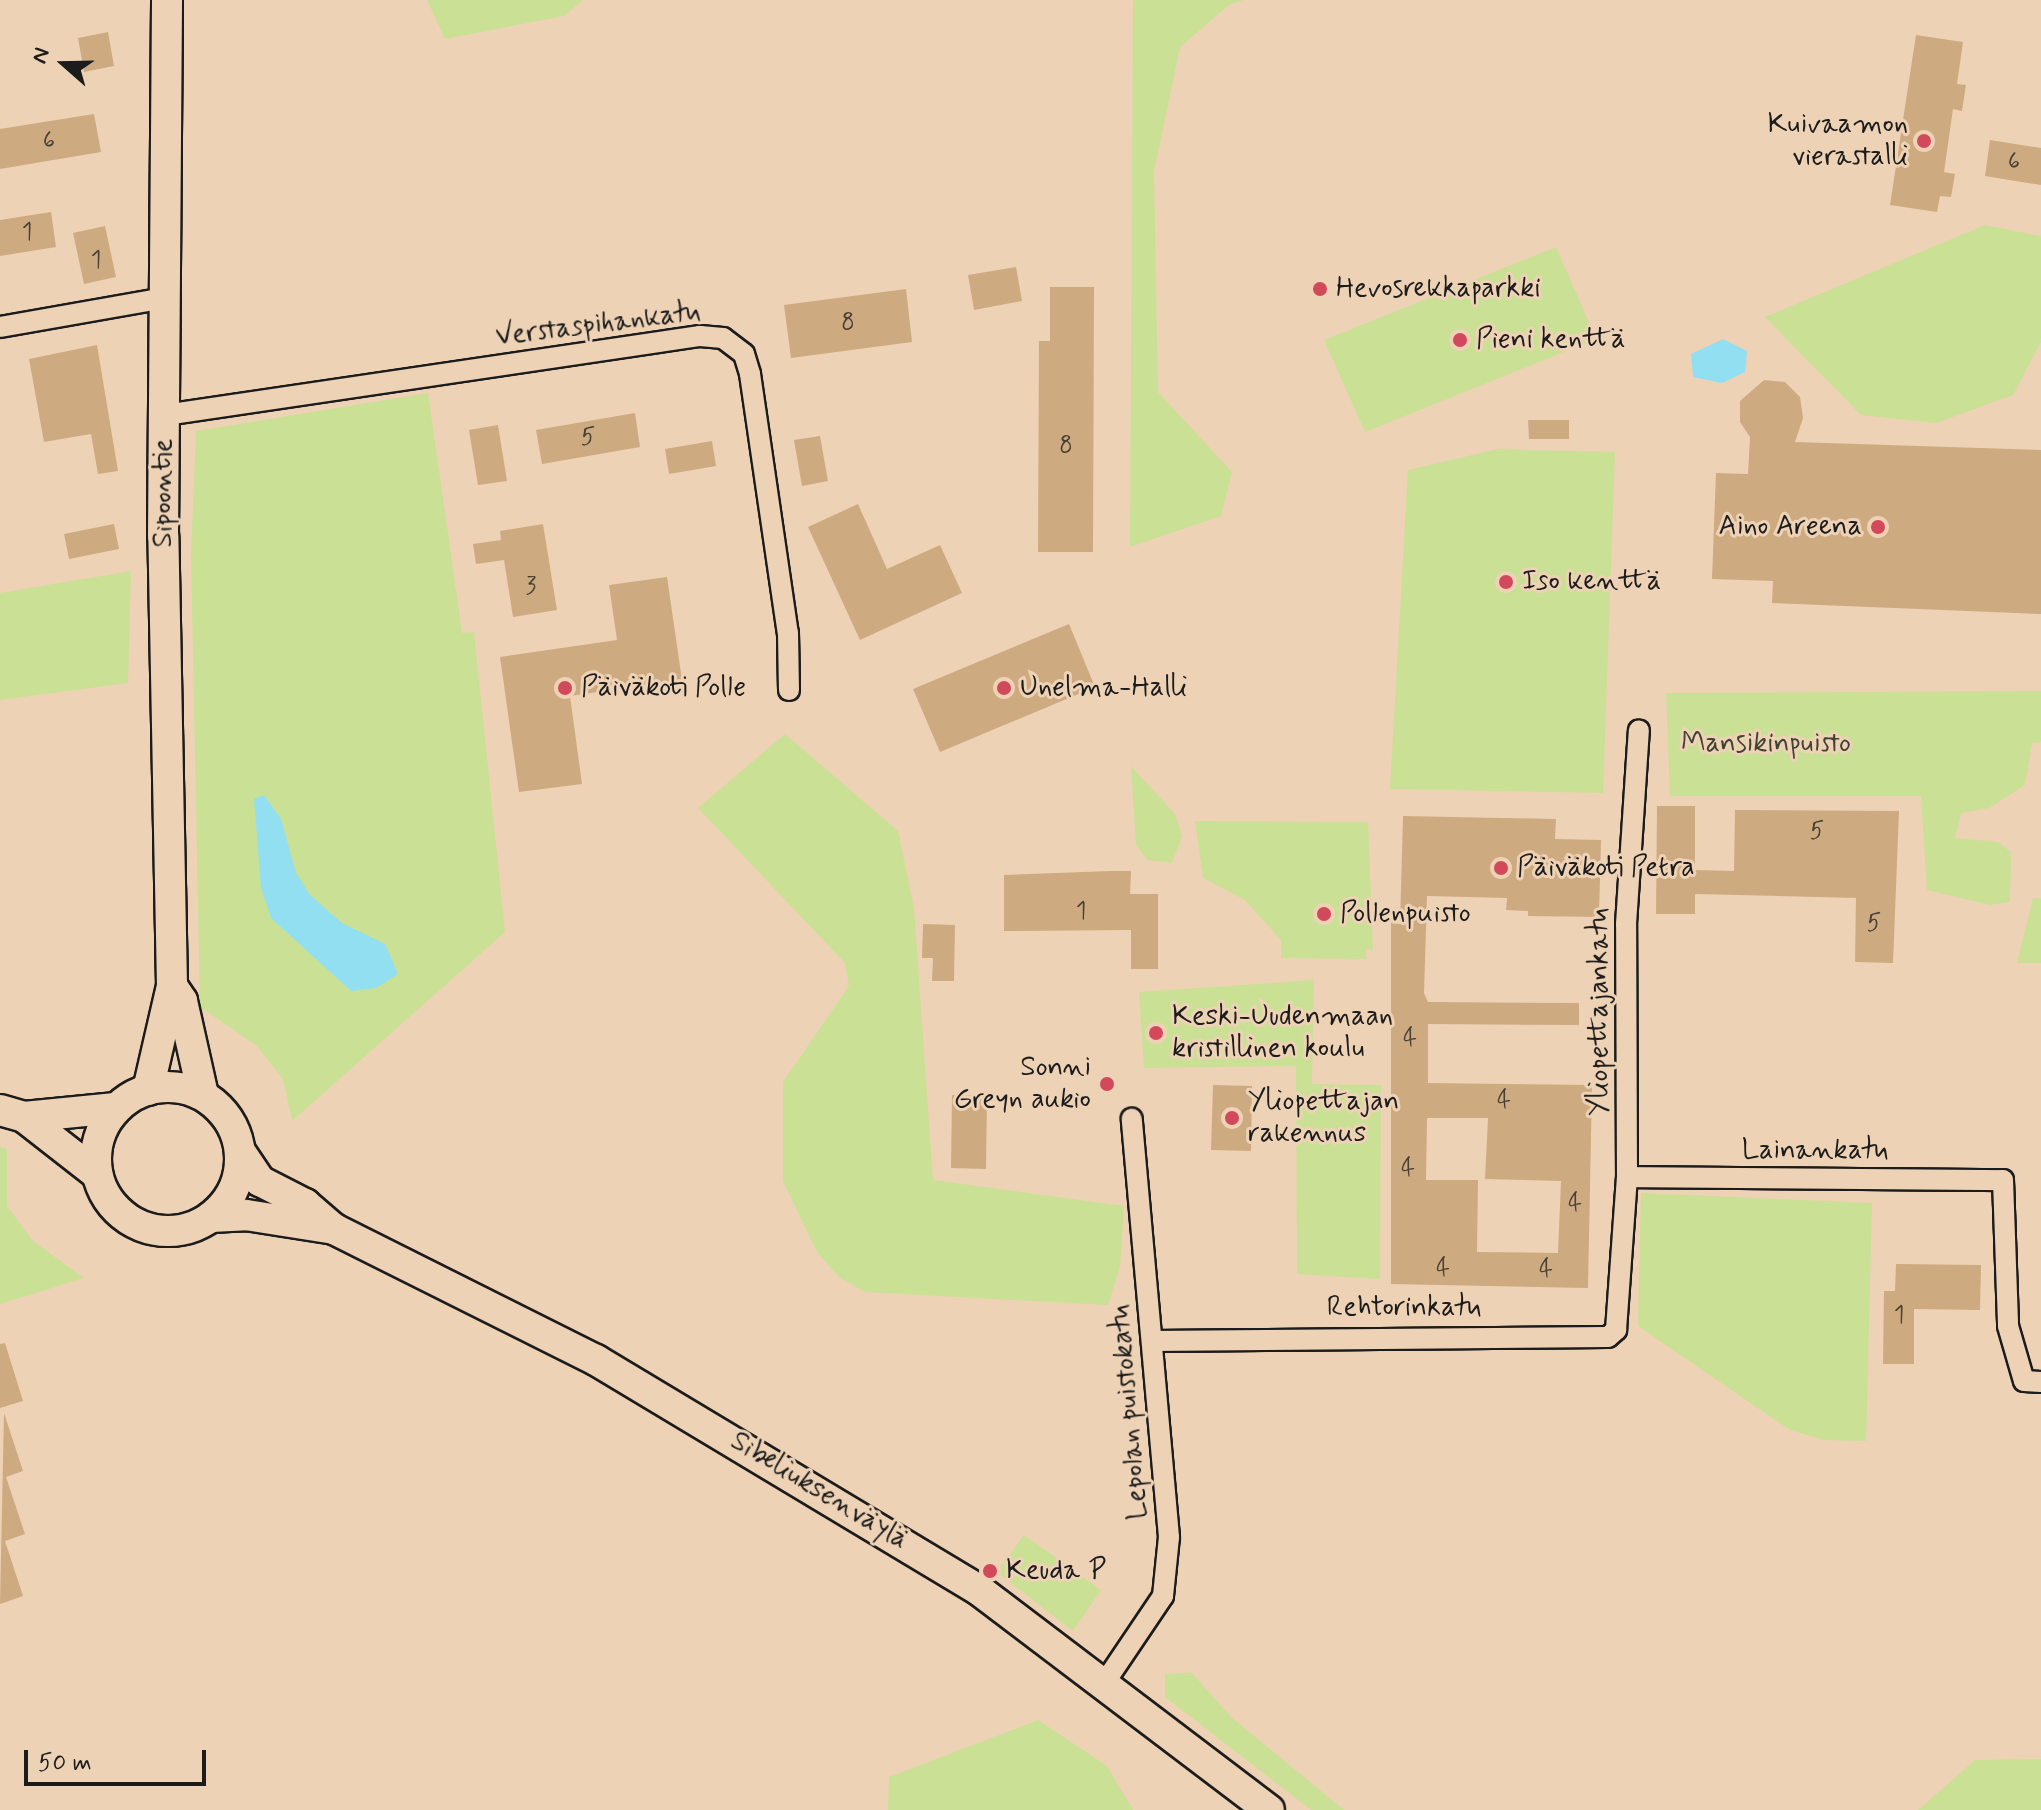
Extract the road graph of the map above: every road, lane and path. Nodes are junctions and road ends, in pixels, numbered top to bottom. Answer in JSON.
{"nodes":[{"id":1,"x":167,"y":0,"type":"edge"},
{"id":2,"x":165,"y":298,"type":"junction"},
{"id":3,"x":0,"y":327,"type":"edge"},
{"id":4,"x":165,"y":415,"type":"junction"},
{"id":5,"x":789,"y":690,"type":"dead end"},
{"id":6,"x":1639,"y":730,"type":"dead end"},
{"id":7,"x":172,"y":986,"type":"junction"},
{"id":8,"x":148,"y":1090,"type":"junction"},
{"id":9,"x":203,"y":1095,"type":"junction"},
{"id":10,"x":116,"y":1108,"type":"junction"},
{"id":11,"x":12,"y":1114,"type":"edge"},
{"id":12,"x":1132,"y":1119,"type":"dead end"},
{"id":13,"x":241,"y":1153,"type":"junction"},
{"id":14,"x":97,"y":1174,"type":"junction"},
{"id":15,"x":1627,"y":1177,"type":"junction"},
{"id":16,"x":211,"y":1217,"type":"junction"},
{"id":17,"x":334,"y":1229,"type":"junction"},
{"id":18,"x":1622,"y":1294,"type":"joint"},
{"id":19,"x":1152,"y":1341,"type":"junction"},
{"id":20,"x":2032,"y":1382,"type":"edge"},
{"id":21,"x":1105,"y":1682,"type":"junction"},
{"id":22,"x":1269,"y":1810,"type":"edge"}],
"edges":[{"from":1,"to":2,"type":"main road","name":"Sipoontie"},
{"from":2,"to":3,"type":"street"},
{"from":2,"to":4,"type":"main road","name":"Sipoontie"},
{"from":4,"to":5,"type":"street","name":"Verstaspihankatu"},
{"from":4,"to":7,"type":"main road","name":"Sipoontie"},
{"from":6,"to":15,"type":"street","name":"Yliopettajankatu"},
{"from":7,"to":8,"type":"main road","name":"Sipoontie"},
{"from":7,"to":9,"type":"main road","name":"Sipoontie"},
{"from":8,"to":9,"type":"main road"},
{"from":8,"to":10,"type":"main road"},
{"from":9,"to":13,"type":"main road"},
{"from":10,"to":11,"type":"main road"},
{"from":10,"to":14,"type":"main road"},
{"from":11,"to":14,"type":"main road"},
{"from":12,"to":19,"type":"street","name":"Lepolan puistokatu"},
{"from":13,"to":16,"type":"main road"},
{"from":13,"to":17,"type":"main road","name":"Sibeliuksenväylä"},
{"from":14,"to":16,"type":"main road"},
{"from":15,"to":18,"type":"street","name":"Yliopettajankatu"},
{"from":15,"to":20,"type":"street","name":"Lainankatu"},
{"from":16,"to":17,"type":"main road","name":"Sibeliuksenväylä"},
{"from":17,"to":21,"type":"main road","name":"Sibeliuksenväylä"},
{"from":18,"to":19,"type":"street","name":"Rehtorinkatu"},
{"from":19,"to":21,"type":"street","name":"Lepolan puistokatu"},
{"from":21,"to":22,"type":"main road","name":"Sibeliuksenväylä"}]}
